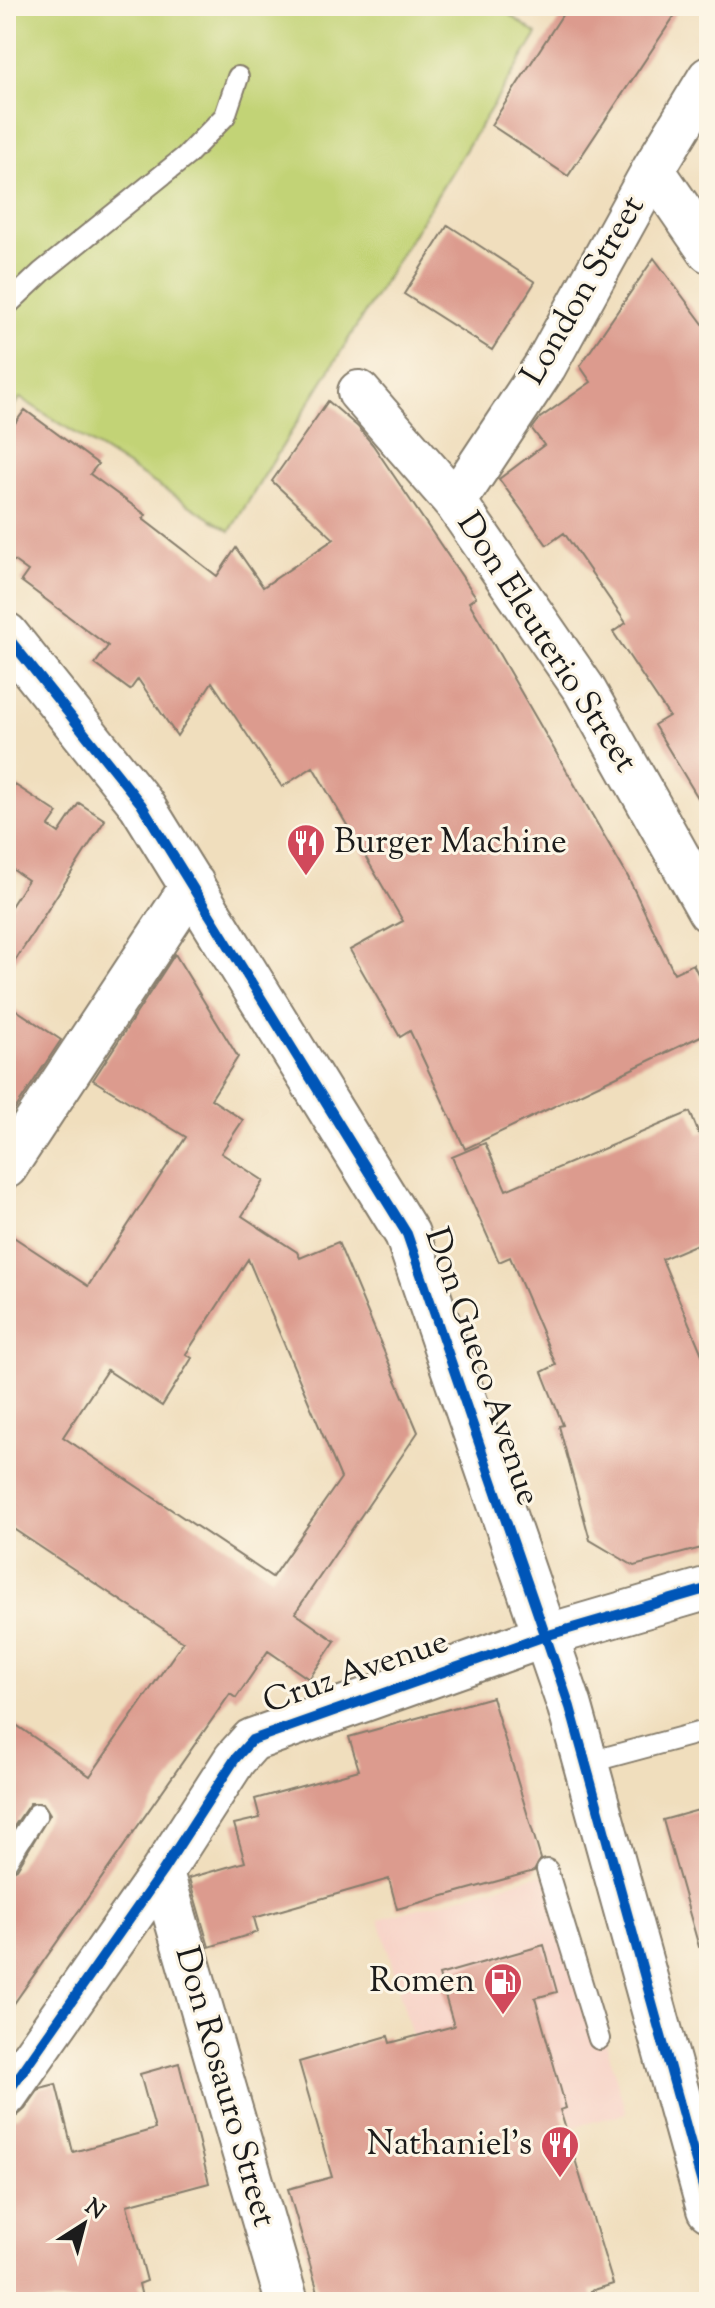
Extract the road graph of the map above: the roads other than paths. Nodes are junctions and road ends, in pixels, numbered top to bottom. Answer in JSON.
{"nodes":[{"id":1,"x":238,"y":77,"type":"dead end"},
{"id":2,"x":709,"y":78,"type":"edge"},
{"id":3,"x":653,"y":170,"type":"junction"},
{"id":4,"x":709,"y":251,"type":"edge"},
{"id":5,"x":6,"y":306,"type":"edge"},
{"id":6,"x":359,"y":392,"type":"dead end"},
{"id":7,"x":455,"y":502,"type":"junction"},
{"id":8,"x":7,"y":638,"type":"edge"},
{"id":9,"x":193,"y":884,"type":"junction"},
{"id":10,"x":709,"y":911,"type":"edge"},
{"id":11,"x":6,"y":1167,"type":"edge"},
{"id":12,"x":709,"y":1588,"type":"edge"},
{"id":13,"x":545,"y":1636,"type":"junction"},
{"id":14,"x":709,"y":1730,"type":"edge"},
{"id":15,"x":586,"y":1763,"type":"junction"},
{"id":16,"x":37,"y":1814,"type":"dead end"},
{"id":17,"x":6,"y":1862,"type":"edge"},
{"id":18,"x":547,"y":1870,"type":"dead end"},
{"id":19,"x":162,"y":1872,"type":"junction"},
{"id":20,"x":599,"y":2039,"type":"dead end"},
{"id":21,"x":11,"y":2078,"type":"edge"},
{"id":22,"x":709,"y":2209,"type":"edge"},
{"id":23,"x":287,"y":2302,"type":"edge"}],
"edges":[{"from":1,"to":5,"type":"lane"},
{"from":2,"to":3,"type":"street","name":"London Street"},
{"from":3,"to":4,"type":"street"},
{"from":3,"to":7,"type":"street","name":"London Street"},
{"from":6,"to":7,"type":"street","name":"Don Eleuterio Street"},
{"from":7,"to":10,"type":"street","name":"Don Eleuterio Street"},
{"from":8,"to":9,"type":"main road","name":"Don Gueco Avenue"},
{"from":9,"to":11,"type":"street"},
{"from":9,"to":13,"type":"main road","name":"Don Gueco Avenue"},
{"from":12,"to":13,"type":"street","name":"Cruz Avenue"},
{"from":13,"to":15,"type":"main road","name":"Don Gueco Avenue"},
{"from":13,"to":19,"type":"street","name":"Cruz Avenue"},
{"from":14,"to":15,"type":"lane"},
{"from":15,"to":22,"type":"main road","name":"Don Gueco Avenue"},
{"from":16,"to":17,"type":"lane"},
{"from":18,"to":20,"type":"lane"},
{"from":19,"to":21,"type":"street","name":"Cruz Avenue"},
{"from":19,"to":23,"type":"street","name":"Don Rosauro Street"}]}
